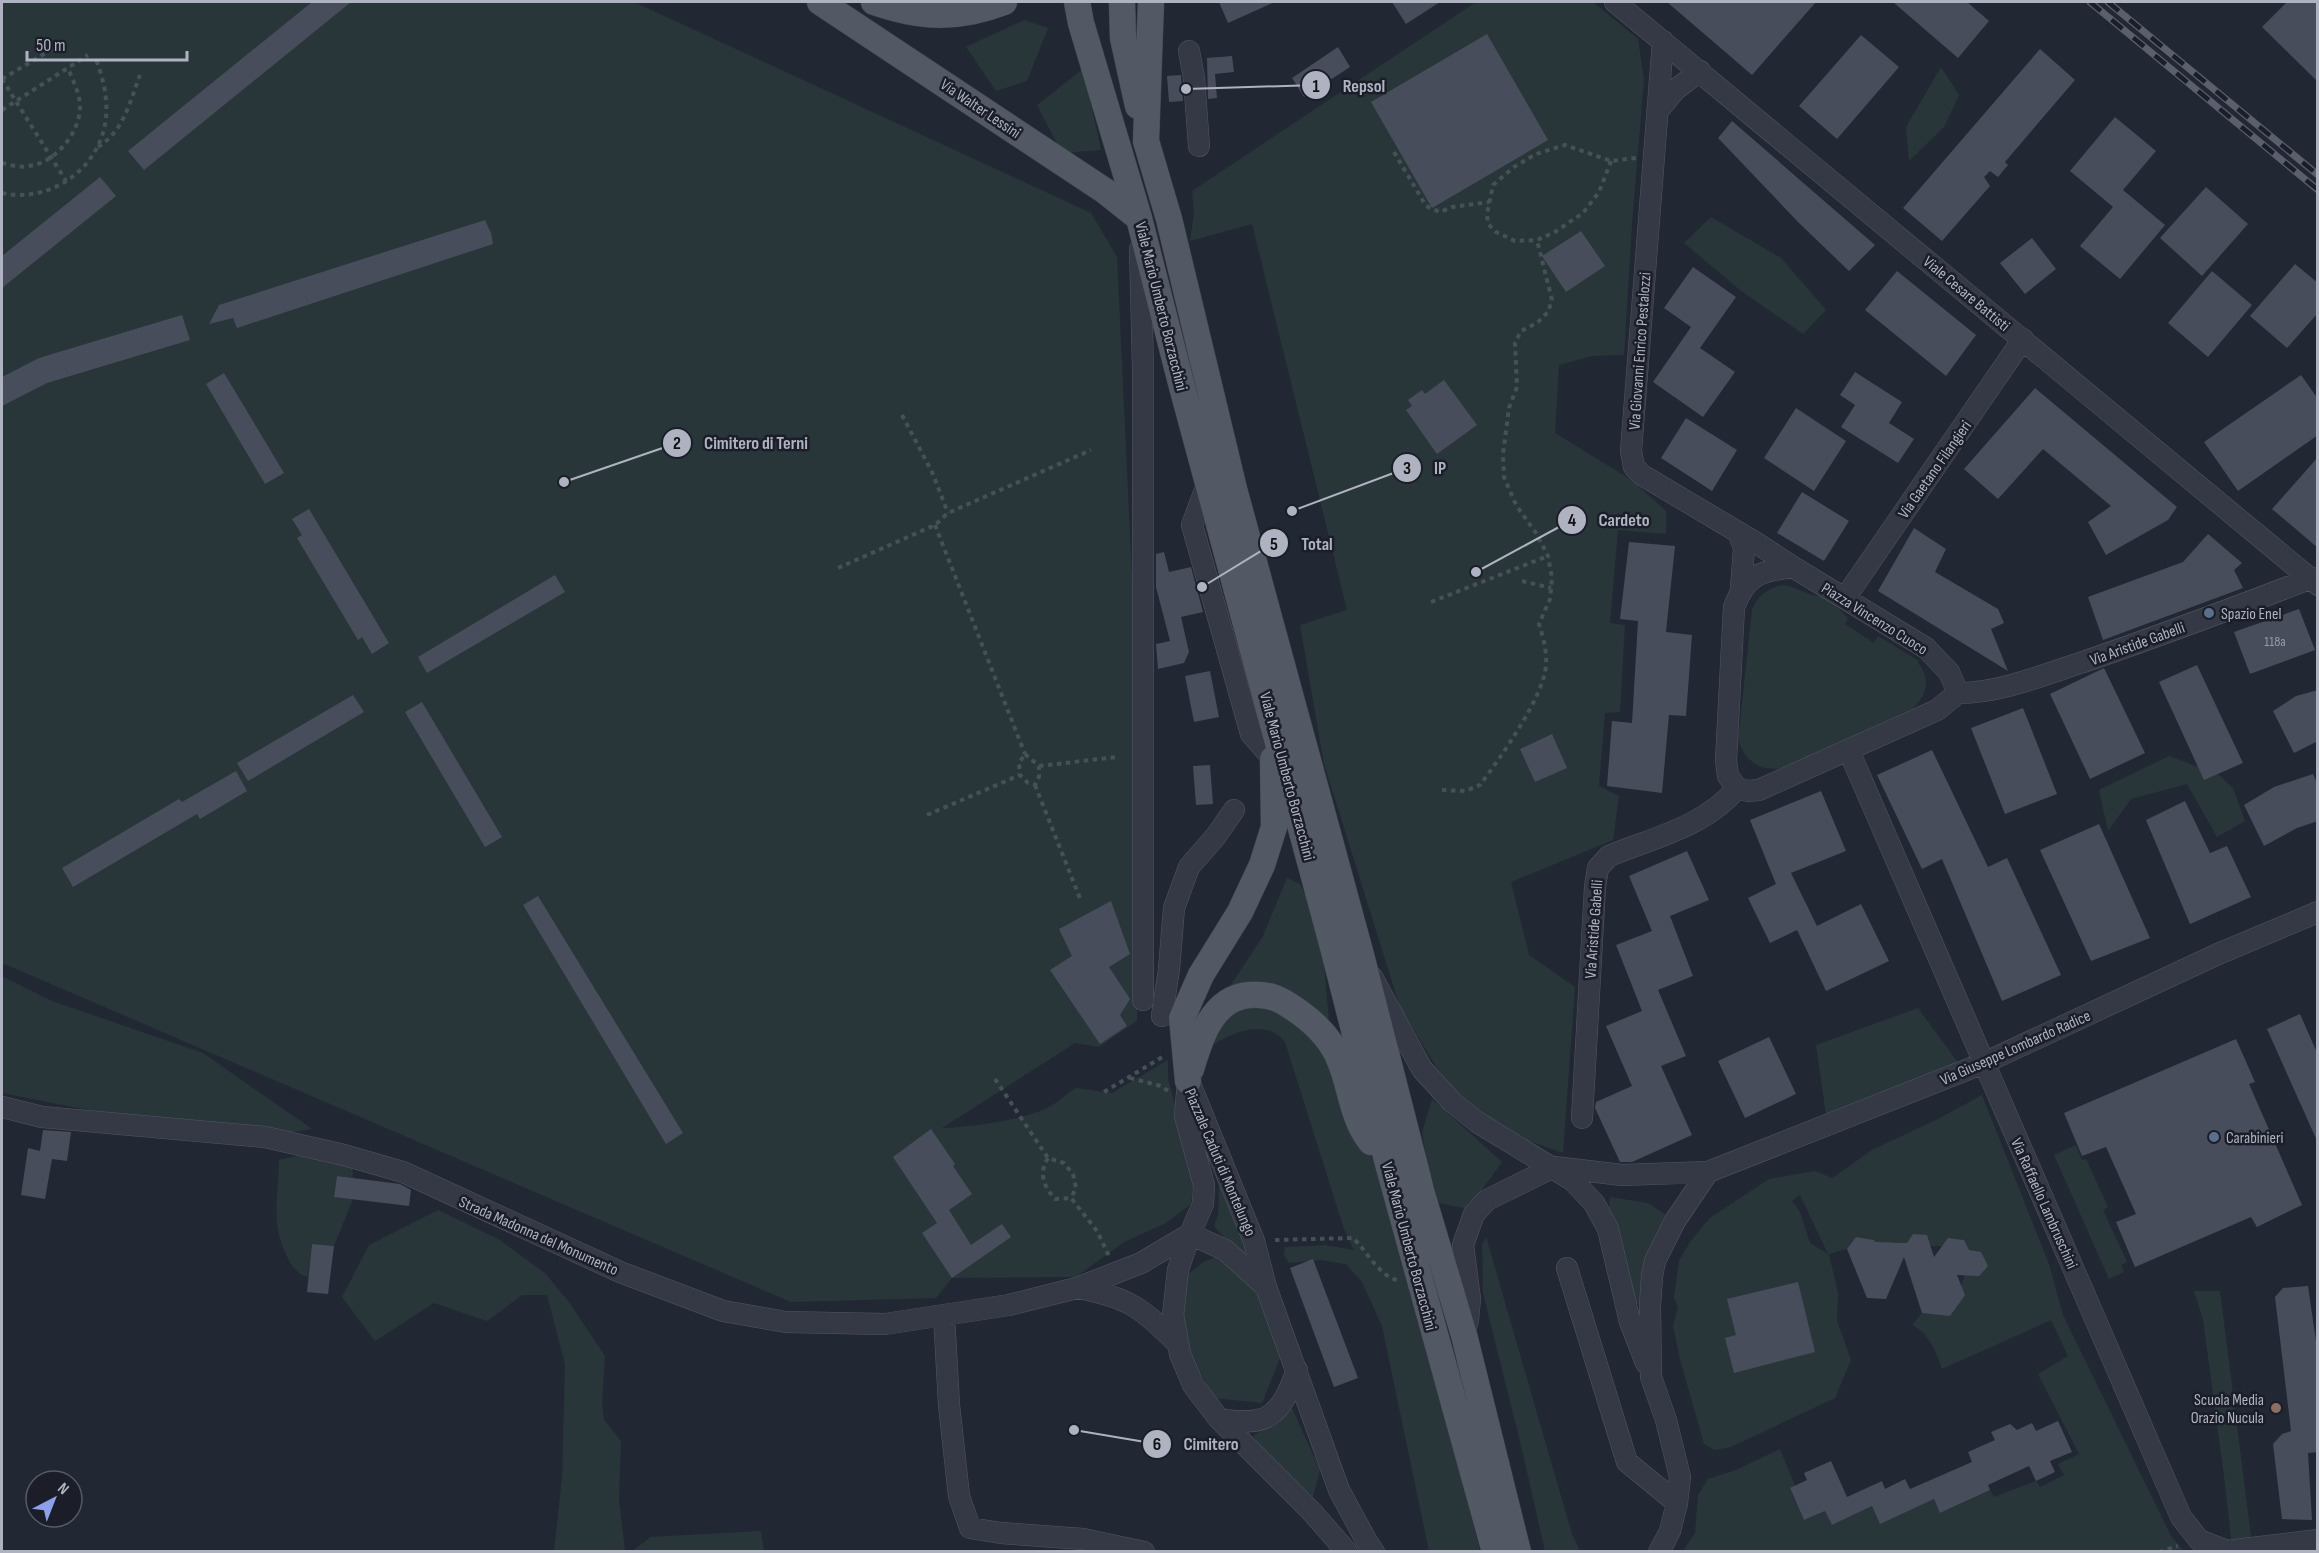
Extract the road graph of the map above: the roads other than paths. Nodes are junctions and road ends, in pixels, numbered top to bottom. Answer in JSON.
{"nodes":[{"id":1,"x":820,"y":2,"type":"edge"},
{"id":2,"x":874,"y":2,"type":"edge"},
{"id":3,"x":1077,"y":2,"type":"edge"},
{"id":4,"x":1122,"y":2,"type":"edge"},
{"id":5,"x":1152,"y":2,"type":"edge"},
{"id":6,"x":1615,"y":2,"type":"edge"},
{"id":7,"x":995,"y":5,"type":"edge"},
{"id":8,"x":1663,"y":41,"type":"junction"},
{"id":9,"x":1189,"y":51,"type":"dead end"},
{"id":10,"x":1700,"y":71,"type":"junction"},
{"id":11,"x":1658,"y":112,"type":"junction"},
{"id":12,"x":1146,"y":141,"type":"junction"},
{"id":13,"x":1199,"y":146,"type":"dead end"},
{"id":14,"x":1139,"y":218,"type":"junction"},
{"id":15,"x":2023,"y":339,"type":"junction"},
{"id":16,"x":1738,"y":532,"type":"junction"},
{"id":17,"x":1793,"y":567,"type":"junction"},
{"id":18,"x":2315,"y":582,"type":"edge"},
{"id":19,"x":1741,"y":589,"type":"junction"},
{"id":20,"x":1845,"y":598,"type":"junction"},
{"id":21,"x":1243,"y":659,"type":"junction"},
{"id":22,"x":1958,"y":693,"type":"junction"},
{"id":23,"x":1273,"y":723,"type":"junction"},
{"id":24,"x":1849,"y":751,"type":"junction"},
{"id":25,"x":1274,"y":759,"type":"junction"},
{"id":26,"x":1737,"y":788,"type":"junction"},
{"id":27,"x":1234,"y":810,"type":"dead end"},
{"id":28,"x":2318,"y":912,"type":"edge"},
{"id":29,"x":1361,"y":955,"type":"junction"},
{"id":30,"x":1143,"y":1000,"type":"dead end"},
{"id":31,"x":1162,"y":1016,"type":"dead end"},
{"id":32,"x":1984,"y":1063,"type":"junction"},
{"id":33,"x":1188,"y":1081,"type":"junction"},
{"id":34,"x":2,"y":1107,"type":"edge"},
{"id":35,"x":1582,"y":1118,"type":"dead end"},
{"id":36,"x":1387,"y":1160,"type":"junction"},
{"id":37,"x":1554,"y":1167,"type":"junction"},
{"id":38,"x":1708,"y":1172,"type":"junction"},
{"id":39,"x":1190,"y":1234,"type":"junction"},
{"id":40,"x":1567,"y":1268,"type":"dead end"},
{"id":41,"x":1266,"y":1287,"type":"junction"},
{"id":42,"x":1077,"y":1288,"type":"junction"},
{"id":43,"x":944,"y":1315,"type":"junction"},
{"id":44,"x":1464,"y":1335,"type":"junction"},
{"id":45,"x":1178,"y":1344,"type":"junction"},
{"id":46,"x":1297,"y":1370,"type":"junction"},
{"id":47,"x":1651,"y":1377,"type":"junction"},
{"id":48,"x":1219,"y":1419,"type":"junction"},
{"id":49,"x":1677,"y":1503,"type":"junction"},
{"id":50,"x":2318,"y":1540,"type":"edge"},
{"id":51,"x":1144,"y":1551,"type":"edge"},
{"id":52,"x":1347,"y":1551,"type":"edge"},
{"id":53,"x":1374,"y":1551,"type":"edge"},
{"id":54,"x":1495,"y":1551,"type":"edge"},
{"id":55,"x":1518,"y":1551,"type":"edge"},
{"id":56,"x":1659,"y":1551,"type":"edge"}],
"edges":[{"from":1,"to":14,"type":"main road","name":"Via Walter Lessini"},
{"from":2,"to":7,"type":"main road"},
{"from":3,"to":14,"type":"main road","name":"Viale Mario Umberto Borzacchini"},
{"from":4,"to":12,"type":"main road"},
{"from":5,"to":12,"type":"main road","name":"Viale Mario Umberto Borzacchini"},
{"from":6,"to":8,"type":"street","name":"Viale Cesare Battisti"},
{"from":8,"to":10,"type":"street","name":"Viale Cesare Battisti"},
{"from":8,"to":11,"type":"street","name":"Via Giovanni Enrico Pestalozzi"},
{"from":9,"to":13,"type":"street"},
{"from":10,"to":11,"type":"street"},
{"from":10,"to":15,"type":"street","name":"Viale Cesare Battisti"},
{"from":11,"to":16,"type":"street","name":"Via Giovanni Enrico Pestalozzi"},
{"from":12,"to":29,"type":"main road","name":"Viale Mario Umberto Borzacchini"},
{"from":14,"to":21,"type":"main road","name":"Viale Mario Umberto Borzacchini"},
{"from":14,"to":30,"type":"street"},
{"from":15,"to":18,"type":"street","name":"Viale Cesare Battisti"},
{"from":15,"to":20,"type":"street","name":"Via Gaetano Filangieri"},
{"from":16,"to":17,"type":"street","name":"Via Giovanni Enrico Pestalozzi"},
{"from":16,"to":19,"type":"street"},
{"from":17,"to":19,"type":"street"},
{"from":17,"to":20,"type":"street","name":"Piazza Vincenzo Cuoco"},
{"from":18,"to":22,"type":"street","name":"Via Aristide Gabelli"},
{"from":19,"to":26,"type":"street"},
{"from":20,"to":22,"type":"street","name":"Piazza Vincenzo Cuoco"},
{"from":21,"to":23,"type":"main road","name":"Viale Mario Umberto Borzacchini"},
{"from":21,"to":25,"type":"street"},
{"from":22,"to":24,"type":"street"},
{"from":23,"to":25,"type":"main road"},
{"from":23,"to":36,"type":"main road","name":"Viale Mario Umberto Borzacchini"},
{"from":24,"to":26,"type":"street"},
{"from":24,"to":32,"type":"street","name":"Via Raffaello Lambruschini"},
{"from":25,"to":33,"type":"main road"},
{"from":26,"to":35,"type":"street","name":"Via Aristide Gabelli"},
{"from":27,"to":31,"type":"street"},
{"from":28,"to":32,"type":"street","name":"Via Giuseppe Lombardo Radice"},
{"from":29,"to":37,"type":"street","name":"Via Giuseppe Lombardo Radice"},
{"from":29,"to":44,"type":"main road","name":"Viale Mario Umberto Borzacchini"},
{"from":32,"to":38,"type":"street","name":"Via Giuseppe Lombardo Radice"},
{"from":32,"to":50,"type":"street","name":"Via Raffaello Lambruschini"},
{"from":33,"to":36,"type":"main road"},
{"from":33,"to":39,"type":"street","name":"Piazzale Caduti di Montelungo"},
{"from":33,"to":41,"type":"street","name":"Piazzale Caduti di Montelungo"},
{"from":34,"to":43,"type":"street","name":"Strada Madonna del Monumento"},
{"from":36,"to":54,"type":"main road","name":"Viale Mario Umberto Borzacchini"},
{"from":37,"to":38,"type":"street","name":"Via Giuseppe Lombardo Radice"},
{"from":37,"to":44,"type":"street"},
{"from":37,"to":47,"type":"street","name":"Via Giuseppe Lombardo Radice"},
{"from":38,"to":47,"type":"street","name":"Via Giuseppe Lombardo Radice"},
{"from":39,"to":41,"type":"street","name":"Piazzale Caduti di Montelungo"},
{"from":39,"to":42,"type":"street","name":"Strada Madonna del Monumento"},
{"from":39,"to":45,"type":"street","name":"Piazzale Caduti di Montelungo"},
{"from":40,"to":49,"type":"street"},
{"from":41,"to":46,"type":"street","name":"Piazzale Caduti di Montelungo"},
{"from":42,"to":43,"type":"street","name":"Strada Madonna del Monumento"},
{"from":42,"to":45,"type":"street","name":"Strada Madonna del Monumento"},
{"from":43,"to":51,"type":"street"},
{"from":44,"to":55,"type":"main road","name":"Viale Mario Umberto Borzacchini"},
{"from":45,"to":48,"type":"street","name":"Piazzale Caduti di Montelungo"},
{"from":46,"to":48,"type":"street"},
{"from":46,"to":53,"type":"street","name":"Piazzale Caduti di Montelungo"},
{"from":47,"to":49,"type":"street","name":"Via Giuseppe Lombardo Radice"},
{"from":48,"to":52,"type":"street","name":"Piazzale Caduti di Montelungo"},
{"from":49,"to":56,"type":"street","name":"Via Giuseppe Lombardo Radice"}]}
